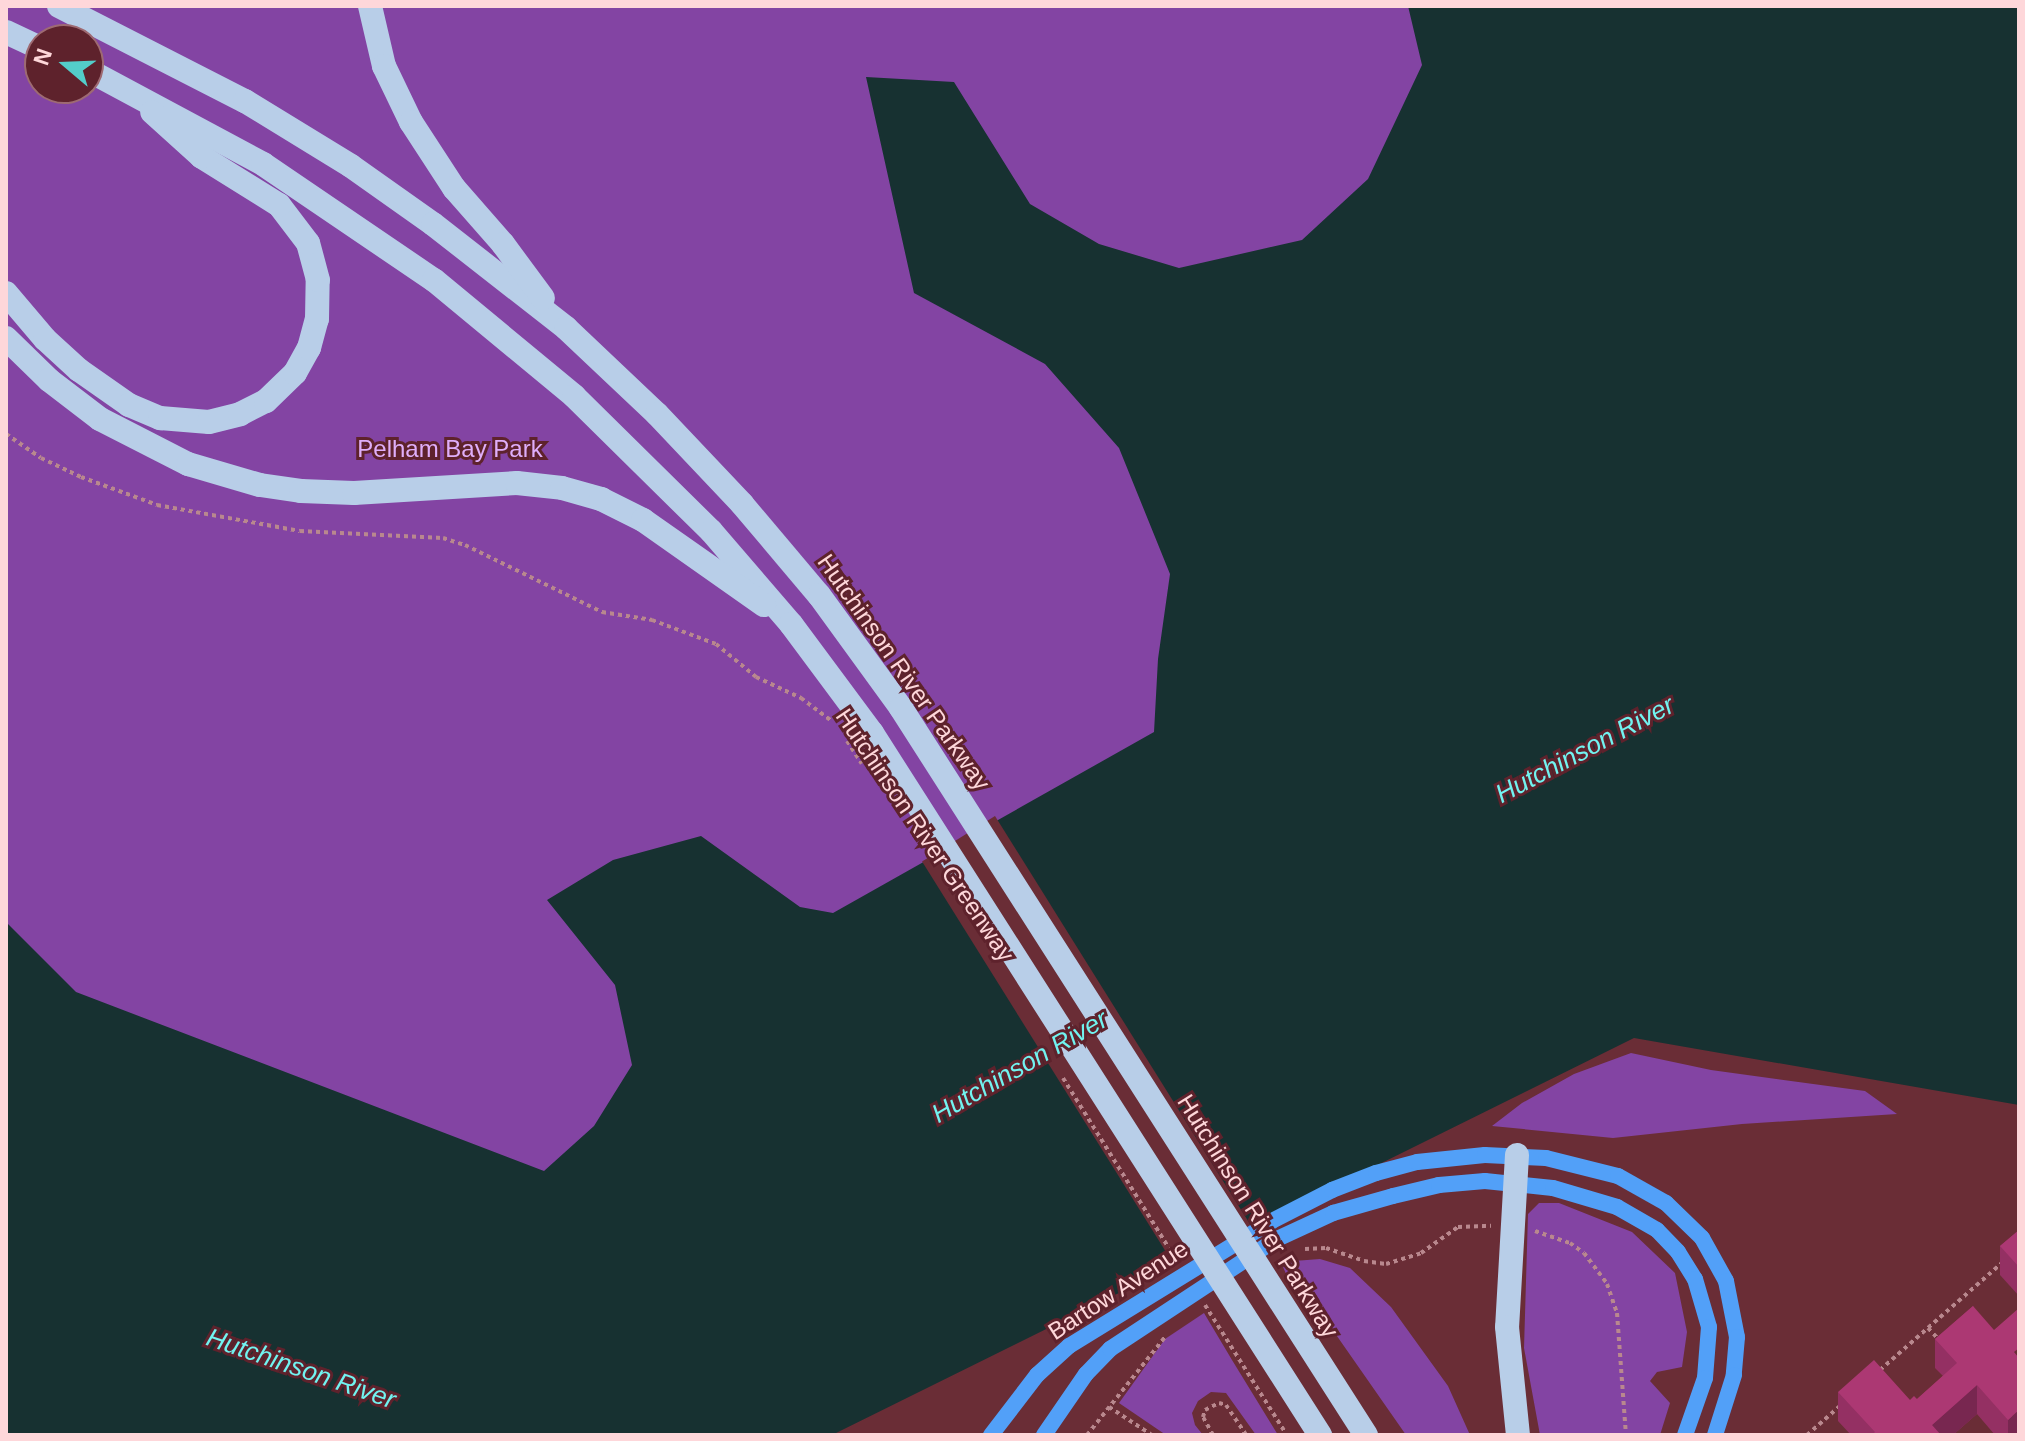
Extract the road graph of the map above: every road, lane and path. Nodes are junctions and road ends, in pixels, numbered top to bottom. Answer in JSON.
{"nodes":[{"id":1,"x":59,"y":6,"type":"edge"},
{"id":2,"x":370,"y":6,"type":"edge"},
{"id":3,"x":104,"y":78,"type":"edge"},
{"id":4,"x":126,"y":89,"type":"junction"},
{"id":5,"x":6,"y":293,"type":"edge"},
{"id":6,"x":566,"y":328,"type":"junction"},
{"id":7,"x":6,"y":338,"type":"edge"},
{"id":8,"x":6,"y":434,"type":"edge"},
{"id":9,"x":791,"y":624,"type":"junction"},
{"id":10,"x":839,"y":730,"type":"dead end"},
{"id":11,"x":845,"y":738,"type":"dead end"},
{"id":12,"x":868,"y":773,"type":"dead end"},
{"id":13,"x":1055,"y":1066,"type":"dead end"},
{"id":14,"x":1517,"y":1155,"type":"junction"},
{"id":15,"x":1515,"y":1184,"type":"junction"},
{"id":16,"x":1511,"y":1228,"type":"junction"},
{"id":17,"x":1294,"y":1252,"type":"dead end"},
{"id":18,"x":2011,"y":1254,"type":"edge"},
{"id":19,"x":1179,"y":1264,"type":"dead end"},
{"id":20,"x":1204,"y":1304,"type":"dead end"},
{"id":21,"x":1928,"y":1328,"type":"junction"},
{"id":22,"x":1169,"y":1331,"type":"dead end"},
{"id":23,"x":1944,"y":1345,"type":"edge"},
{"id":24,"x":1872,"y":1378,"type":"edge"},
{"id":25,"x":1849,"y":1397,"type":"edge"},
{"id":26,"x":1109,"y":1407,"type":"junction"},
{"id":27,"x":991,"y":1435,"type":"edge"},
{"id":28,"x":1044,"y":1435,"type":"edge"},
{"id":29,"x":1087,"y":1435,"type":"edge"},
{"id":30,"x":1152,"y":1435,"type":"edge"},
{"id":31,"x":1213,"y":1435,"type":"edge"},
{"id":32,"x":1246,"y":1435,"type":"edge"},
{"id":33,"x":1287,"y":1435,"type":"edge"},
{"id":34,"x":1320,"y":1435,"type":"edge"},
{"id":35,"x":1366,"y":1435,"type":"edge"},
{"id":36,"x":1518,"y":1435,"type":"edge"},
{"id":37,"x":1626,"y":1435,"type":"edge"},
{"id":38,"x":1685,"y":1435,"type":"edge"},
{"id":39,"x":1715,"y":1435,"type":"edge"},
{"id":40,"x":1807,"y":1435,"type":"edge"}],
"edges":[{"from":1,"to":6,"type":"highway","name":"Hutchinson River Parkway"},
{"from":2,"to":6,"type":"highway"},
{"from":3,"to":4,"type":"highway"},
{"from":4,"to":5,"type":"highway"},
{"from":4,"to":9,"type":"highway"},
{"from":6,"to":35,"type":"highway","name":"Hutchinson River Parkway"},
{"from":7,"to":9,"type":"highway"},
{"from":8,"to":10,"type":"path","name":"Hutchinson River Greenway"},
{"from":9,"to":34,"type":"highway"},
{"from":11,"to":12,"type":"path","name":"Hutchinson River Greenway"},
{"from":13,"to":19,"type":"path"},
{"from":14,"to":15,"type":"highway"},
{"from":14,"to":27,"type":"street","name":"Bartow Avenue"},
{"from":14,"to":39,"type":"street","name":"Bartow Avenue"},
{"from":15,"to":16,"type":"highway"},
{"from":15,"to":28,"type":"street","name":"Bartow Avenue"},
{"from":15,"to":38,"type":"street","name":"Bartow Avenue"},
{"from":16,"to":17,"type":"path"},
{"from":16,"to":36,"type":"highway"},
{"from":16,"to":37,"type":"path"},
{"from":18,"to":21,"type":"path"},
{"from":20,"to":33,"type":"path"},
{"from":21,"to":23,"type":"path"},
{"from":21,"to":24,"type":"path"},
{"from":22,"to":26,"type":"path"},
{"from":25,"to":40,"type":"path"},
{"from":26,"to":29,"type":"path"},
{"from":26,"to":30,"type":"path"},
{"from":31,"to":32,"type":"path"}]}
